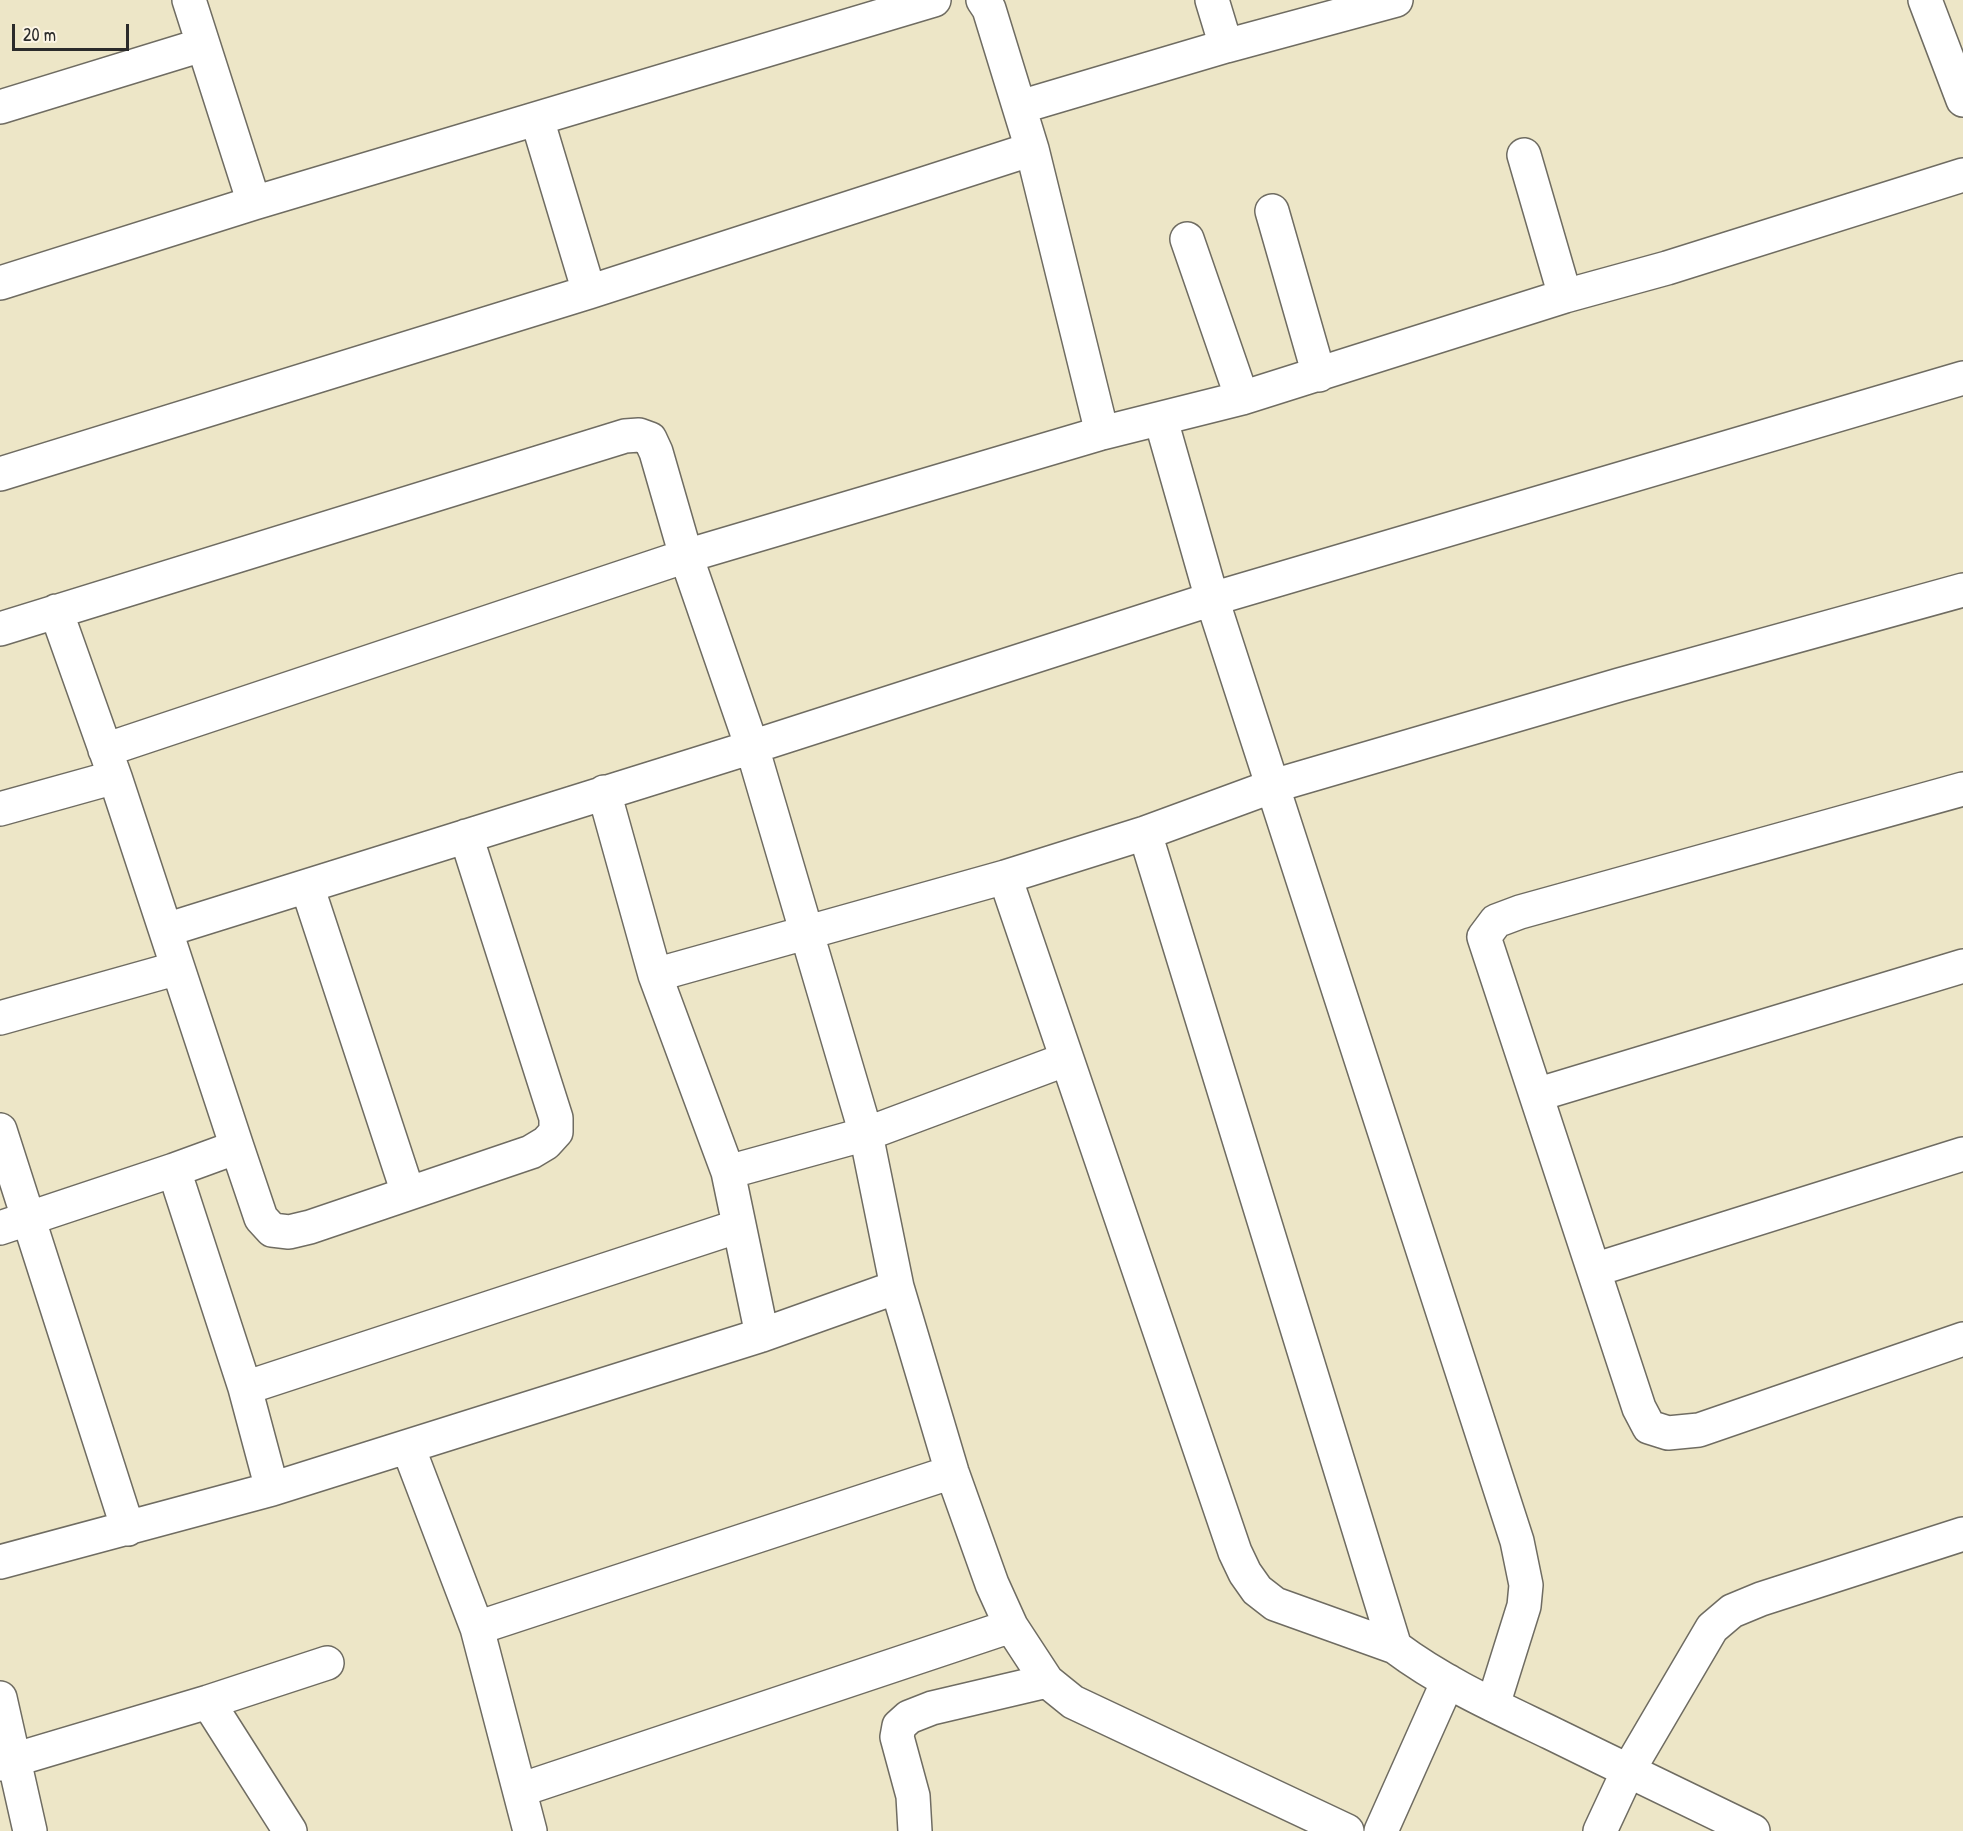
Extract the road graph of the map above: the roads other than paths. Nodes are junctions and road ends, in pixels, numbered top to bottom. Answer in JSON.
{"nodes":[{"id":1,"x":189,"y":0,"type":"edge"},
{"id":2,"x":933,"y":0,"type":"edge"},
{"id":3,"x":983,"y":0,"type":"edge"},
{"id":4,"x":1212,"y":0,"type":"edge"},
{"id":5,"x":1396,"y":0,"type":"edge"},
{"id":6,"x":1925,"y":0,"type":"edge"},
{"id":7,"x":202,"y":45,"type":"junction"},
{"id":8,"x":1226,"y":46,"type":"junction"},
{"id":9,"x":1955,"y":55,"type":"edge"},
{"id":10,"x":1963,"y":100,"type":"edge"},
{"id":11,"x":0,"y":107,"type":"edge"},
{"id":12,"x":1020,"y":107,"type":"junction"},
{"id":13,"x":537,"y":119,"type":"junction"},
{"id":14,"x":1032,"y":149,"type":"junction"},
{"id":15,"x":1524,"y":154,"type":"dead end"},
{"id":16,"x":1963,"y":175,"type":"edge"},
{"id":17,"x":254,"y":203,"type":"junction"},
{"id":18,"x":1272,"y":212,"type":"dead end"},
{"id":19,"x":1187,"y":239,"type":"dead end"},
{"id":20,"x":0,"y":283,"type":"edge"},
{"id":21,"x":589,"y":292,"type":"junction"},
{"id":22,"x":1565,"y":296,"type":"junction"},
{"id":23,"x":1319,"y":375,"type":"junction"},
{"id":24,"x":1963,"y":378,"type":"edge"},
{"id":25,"x":1242,"y":398,"type":"junction"},
{"id":26,"x":1161,"y":420,"type":"junction"},
{"id":27,"x":1102,"y":433,"type":"junction"},
{"id":28,"x":0,"y":474,"type":"edge"},
{"id":29,"x":686,"y":556,"type":"junction"},
{"id":30,"x":1963,"y":590,"type":"edge"},
{"id":31,"x":1212,"y":599,"type":"junction"},
{"id":32,"x":57,"y":611,"type":"junction"},
{"id":33,"x":0,"y":629,"type":"edge"},
{"id":34,"x":752,"y":747,"type":"junction"},
{"id":35,"x":110,"y":763,"type":"junction"},
{"id":36,"x":1273,"y":786,"type":"junction"},
{"id":37,"x":1963,"y":789,"type":"edge"},
{"id":38,"x":604,"y":792,"type":"junction"},
{"id":39,"x":0,"y":810,"type":"edge"},
{"id":40,"x":1145,"y":833,"type":"junction"},
{"id":41,"x":466,"y":836,"type":"junction"},
{"id":42,"x":1005,"y":877,"type":"junction"},
{"id":43,"x":307,"y":886,"type":"junction"},
{"id":44,"x":166,"y":930,"type":"junction"},
{"id":45,"x":807,"y":933,"type":"junction"},
{"id":46,"x":1963,"y":966,"type":"edge"},
{"id":47,"x":178,"y":968,"type":"junction"},
{"id":48,"x":655,"y":975,"type":"junction"},
{"id":49,"x":0,"y":1018,"type":"edge"},
{"id":50,"x":1068,"y":1059,"type":"junction"},
{"id":51,"x":1536,"y":1095,"type":"junction"},
{"id":52,"x":0,"y":1130,"type":"edge"},
{"id":53,"x":866,"y":1134,"type":"junction"},
{"id":54,"x":237,"y":1147,"type":"junction"},
{"id":55,"x":1963,"y":1154,"type":"edge"},
{"id":56,"x":174,"y":1170,"type":"junction"},
{"id":57,"x":728,"y":1172,"type":"junction"},
{"id":58,"x":408,"y":1193,"type":"junction"},
{"id":59,"x":14,"y":1223,"type":"edge"},
{"id":60,"x":739,"y":1226,"type":"junction"},
{"id":61,"x":1594,"y":1270,"type":"junction"},
{"id":62,"x":897,"y":1287,"type":"junction"},
{"id":63,"x":762,"y":1335,"type":"junction"},
{"id":64,"x":1963,"y":1339,"type":"edge"},
{"id":65,"x":245,"y":1388,"type":"junction"},
{"id":66,"x":408,"y":1447,"type":"junction"},
{"id":67,"x":952,"y":1472,"type":"junction"},
{"id":68,"x":272,"y":1489,"type":"junction"},
{"id":69,"x":128,"y":1528,"type":"junction"},
{"id":70,"x":1963,"y":1534,"type":"edge"},
{"id":71,"x":0,"y":1562,"type":"edge"},
{"id":72,"x":1011,"y":1626,"type":"junction"},
{"id":73,"x":477,"y":1628,"type":"junction"},
{"id":74,"x":1395,"y":1647,"type":"junction"},
{"id":75,"x":327,"y":1663,"type":"dead end"},
{"id":76,"x":1047,"y":1681,"type":"junction"},
{"id":77,"x":1448,"y":1681,"type":"junction"},
{"id":78,"x":0,"y":1698,"type":"edge"},
{"id":79,"x":208,"y":1702,"type":"junction"},
{"id":80,"x":1493,"y":1705,"type":"junction"},
{"id":81,"x":7,"y":1762,"type":"edge"},
{"id":82,"x":1628,"y":1771,"type":"junction"},
{"id":83,"x":520,"y":1791,"type":"junction"},
{"id":84,"x":30,"y":1831,"type":"edge"},
{"id":85,"x":290,"y":1831,"type":"edge"},
{"id":86,"x":530,"y":1831,"type":"edge"},
{"id":87,"x":915,"y":1831,"type":"edge"},
{"id":88,"x":1347,"y":1831,"type":"edge"},
{"id":89,"x":1381,"y":1831,"type":"edge"},
{"id":90,"x":1600,"y":1831,"type":"edge"},
{"id":91,"x":1753,"y":1831,"type":"edge"}],
"edges":[{"from":1,"to":7,"type":"street"},
{"from":2,"to":13,"type":"street"},
{"from":3,"to":12,"type":"street"},
{"from":4,"to":8,"type":"street"},
{"from":5,"to":8,"type":"street"},
{"from":6,"to":9,"type":"street"},
{"from":7,"to":11,"type":"street"},
{"from":7,"to":17,"type":"street"},
{"from":8,"to":12,"type":"street"},
{"from":9,"to":10,"type":"street"},
{"from":12,"to":14,"type":"street"},
{"from":13,"to":17,"type":"street"},
{"from":13,"to":21,"type":"street"},
{"from":14,"to":21,"type":"street"},
{"from":14,"to":27,"type":"street"},
{"from":15,"to":22,"type":"street"},
{"from":16,"to":22,"type":"street"},
{"from":17,"to":20,"type":"street"},
{"from":18,"to":23,"type":"street"},
{"from":19,"to":25,"type":"street"},
{"from":21,"to":28,"type":"street"},
{"from":22,"to":23,"type":"street"},
{"from":23,"to":25,"type":"street"},
{"from":24,"to":31,"type":"street"},
{"from":25,"to":26,"type":"street"},
{"from":26,"to":27,"type":"street"},
{"from":26,"to":31,"type":"street"},
{"from":27,"to":29,"type":"street"},
{"from":29,"to":32,"type":"street"},
{"from":29,"to":34,"type":"street"},
{"from":29,"to":35,"type":"street"},
{"from":30,"to":36,"type":"street"},
{"from":31,"to":34,"type":"street"},
{"from":31,"to":36,"type":"street"},
{"from":32,"to":33,"type":"street"},
{"from":32,"to":35,"type":"street"},
{"from":34,"to":38,"type":"street"},
{"from":34,"to":45,"type":"street"},
{"from":35,"to":39,"type":"street"},
{"from":35,"to":44,"type":"street"},
{"from":36,"to":40,"type":"street"},
{"from":36,"to":80,"type":"street"},
{"from":37,"to":51,"type":"street"},
{"from":38,"to":41,"type":"street"},
{"from":38,"to":48,"type":"street"},
{"from":40,"to":42,"type":"street"},
{"from":40,"to":74,"type":"street"},
{"from":41,"to":43,"type":"street"},
{"from":41,"to":58,"type":"street"},
{"from":42,"to":45,"type":"street"},
{"from":42,"to":50,"type":"street"},
{"from":43,"to":44,"type":"street"},
{"from":43,"to":58,"type":"street"},
{"from":44,"to":47,"type":"street"},
{"from":45,"to":48,"type":"street"},
{"from":45,"to":53,"type":"street"},
{"from":46,"to":51,"type":"street"},
{"from":47,"to":49,"type":"street"},
{"from":47,"to":54,"type":"street"},
{"from":48,"to":57,"type":"street"},
{"from":50,"to":53,"type":"street"},
{"from":50,"to":74,"type":"street"},
{"from":51,"to":61,"type":"street"},
{"from":52,"to":59,"type":"street"},
{"from":53,"to":57,"type":"street"},
{"from":53,"to":62,"type":"street"},
{"from":54,"to":56,"type":"street"},
{"from":54,"to":58,"type":"street"},
{"from":55,"to":61,"type":"street"},
{"from":56,"to":59,"type":"street"},
{"from":56,"to":65,"type":"street"},
{"from":57,"to":60,"type":"street"},
{"from":59,"to":69,"type":"street"},
{"from":60,"to":63,"type":"street"},
{"from":60,"to":65,"type":"street"},
{"from":61,"to":64,"type":"street"},
{"from":62,"to":63,"type":"street"},
{"from":62,"to":67,"type":"street"},
{"from":63,"to":66,"type":"street"},
{"from":65,"to":68,"type":"street"},
{"from":66,"to":68,"type":"street"},
{"from":66,"to":73,"type":"street"},
{"from":67,"to":72,"type":"street"},
{"from":67,"to":73,"type":"street"},
{"from":68,"to":69,"type":"street"},
{"from":69,"to":71,"type":"street"},
{"from":70,"to":82,"type":"street"},
{"from":72,"to":76,"type":"street"},
{"from":72,"to":83,"type":"street"},
{"from":73,"to":83,"type":"street"},
{"from":74,"to":77,"type":"street"},
{"from":75,"to":79,"type":"street"},
{"from":76,"to":87,"type":"street"},
{"from":76,"to":88,"type":"street"},
{"from":77,"to":80,"type":"street"},
{"from":77,"to":89,"type":"street"},
{"from":78,"to":81,"type":"street"},
{"from":79,"to":81,"type":"street"},
{"from":79,"to":85,"type":"street"},
{"from":80,"to":82,"type":"street"},
{"from":81,"to":84,"type":"street"},
{"from":82,"to":90,"type":"street"},
{"from":82,"to":91,"type":"street"},
{"from":83,"to":86,"type":"street"}]}
